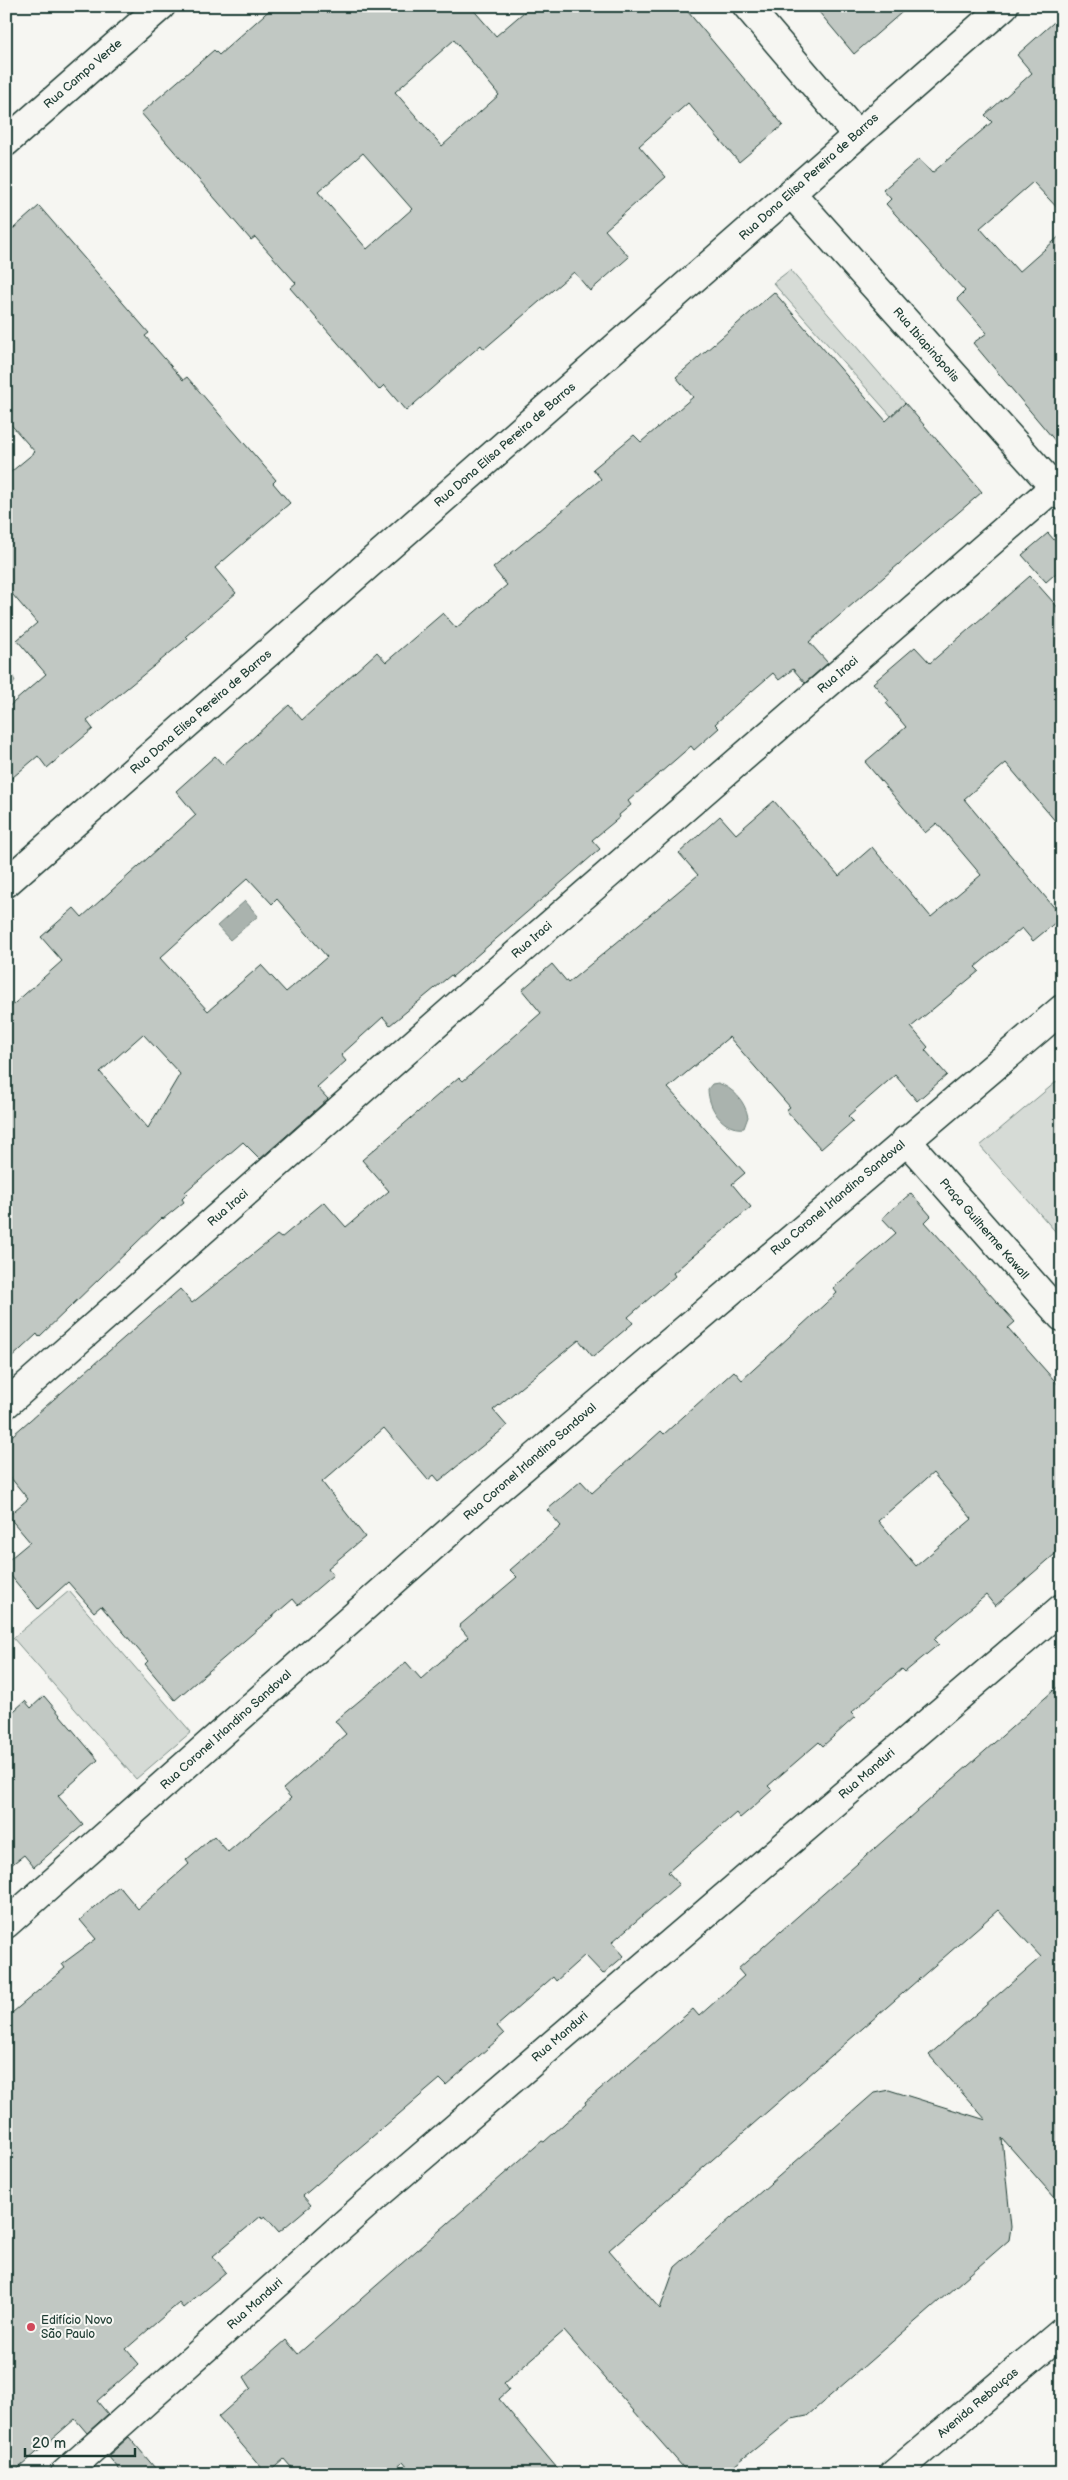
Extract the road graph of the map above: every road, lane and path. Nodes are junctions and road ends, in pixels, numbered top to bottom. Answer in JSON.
{"nodes":[{"id":1,"x":160,"y":6,"type":"edge"},
{"id":2,"x":747,"y":6,"type":"edge"},
{"id":3,"x":1004,"y":6,"type":"edge"},
{"id":4,"x":857,"y":135,"type":"junction"},
{"id":5,"x":6,"y":142,"type":"edge"},
{"id":6,"x":791,"y":193,"type":"junction"},
{"id":7,"x":1059,"y":488,"type":"edge"},
{"id":8,"x":6,"y":883,"type":"edge"},
{"id":9,"x":1062,"y":1009,"type":"edge"},
{"id":10,"x":906,"y":1140,"type":"junction"},
{"id":11,"x":1062,"y":1318,"type":"edge"},
{"id":12,"x":6,"y":1404,"type":"edge"},
{"id":13,"x":1062,"y":1608,"type":"edge"},
{"id":14,"x":6,"y":1924,"type":"edge"},
{"id":15,"x":1062,"y":2332,"type":"edge"},
{"id":16,"x":64,"y":2474,"type":"edge"},
{"id":17,"x":894,"y":2474,"type":"edge"}],
"edges":[{"from":1,"to":5,"type":"street","name":"Rua Campo Verde"},
{"from":2,"to":4,"type":"street"},
{"from":3,"to":4,"type":"street","name":"Rua Dona Elisa Pereira de Barros"},
{"from":4,"to":6,"type":"street","name":"Rua Dona Elisa Pereira de Barros"},
{"from":6,"to":7,"type":"street","name":"Rua Ibiapinópolis"},
{"from":6,"to":8,"type":"street","name":"Rua Dona Elisa Pereira de Barros"},
{"from":7,"to":12,"type":"street","name":"Rua Iraci"},
{"from":9,"to":10,"type":"street","name":"Rua Coronel Irlandino Sandoval"},
{"from":10,"to":11,"type":"street","name":"Praça Guilherme Kawall"},
{"from":10,"to":14,"type":"street","name":"Rua Coronel Irlandino Sandoval"},
{"from":13,"to":16,"type":"street","name":"Rua Manduri"},
{"from":15,"to":17,"type":"street","name":"Avenida Rebouças"}]}
